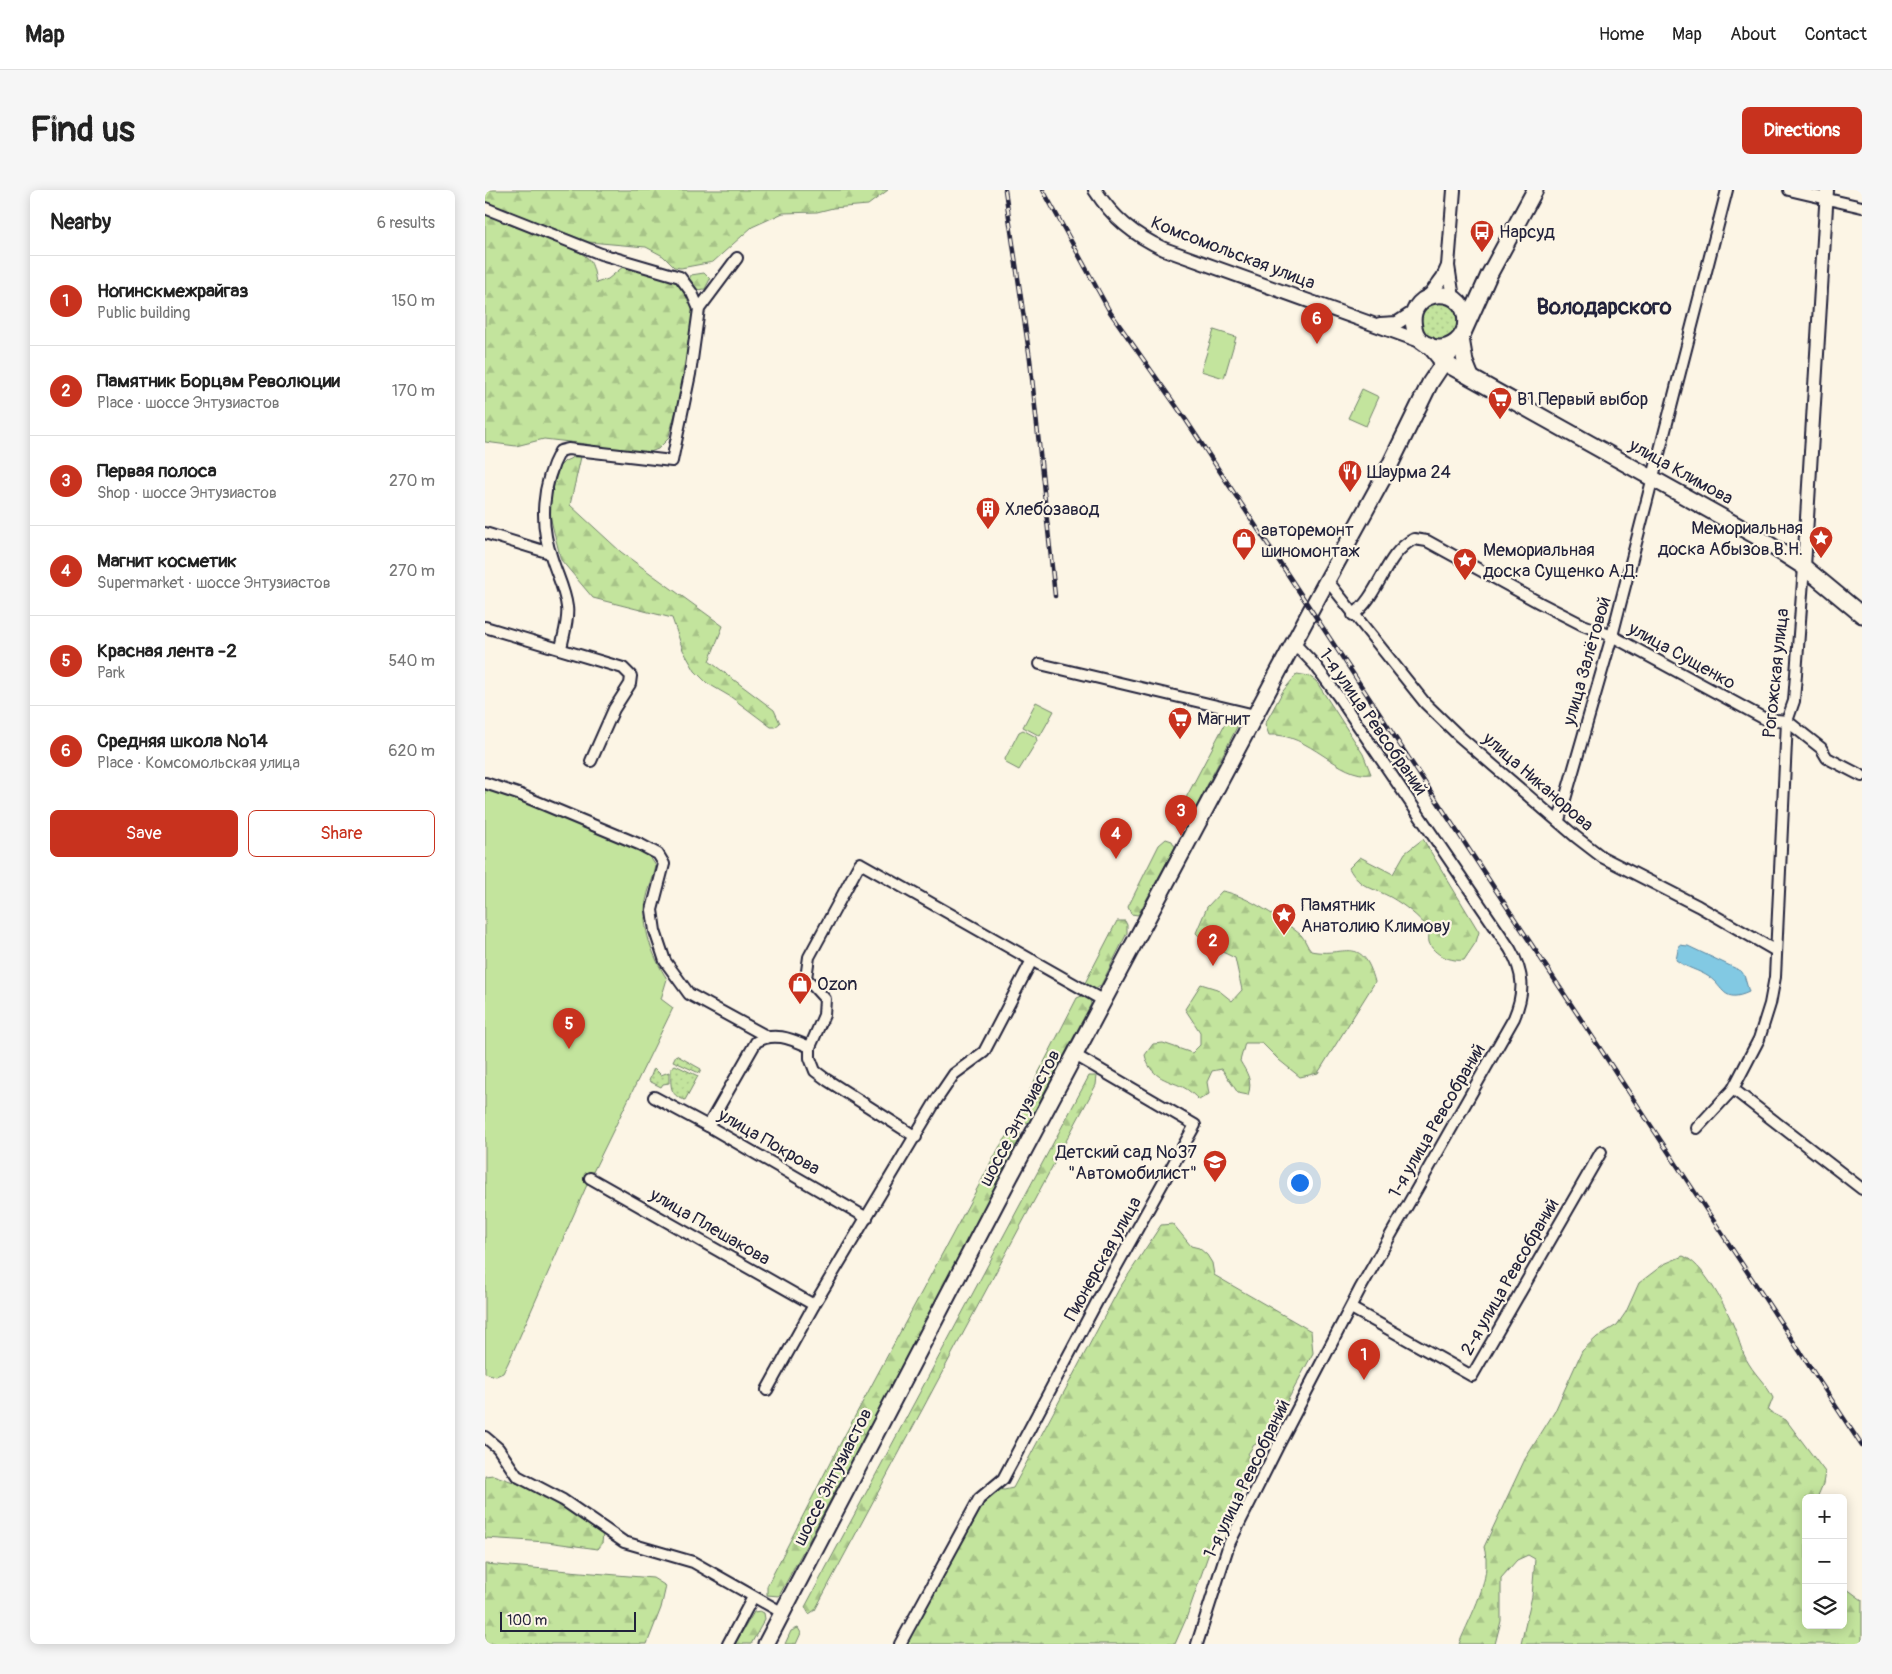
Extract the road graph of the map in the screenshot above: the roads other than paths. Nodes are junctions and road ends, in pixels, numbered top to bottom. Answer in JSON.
{"nodes":[{"id":1,"x":1095,"y":190,"type":"edge"},
{"id":2,"x":1454,"y":190,"type":"edge"},
{"id":3,"x":1535,"y":190,"type":"edge"},
{"id":4,"x":1727,"y":190,"type":"edge"},
{"id":5,"x":1789,"y":190,"type":"edge"},
{"id":6,"x":1827,"y":195,"type":"edge"},
{"id":7,"x":1862,"y":207,"type":"edge"},
{"id":8,"x":485,"y":208,"type":"edge"},
{"id":9,"x":737,"y":258,"type":"dead end"},
{"id":10,"x":1448,"y":266,"type":"junction"},
{"id":11,"x":1487,"y":278,"type":"junction"},
{"id":12,"x":1429,"y":296,"type":"junction"},
{"id":13,"x":1453,"y":298,"type":"junction"},
{"id":14,"x":699,"y":309,"type":"junction"},
{"id":15,"x":1415,"y":312,"type":"junction"},
{"id":16,"x":1375,"y":324,"type":"junction"},
{"id":17,"x":1461,"y":336,"type":"junction"},
{"id":18,"x":1427,"y":345,"type":"junction"},
{"id":19,"x":1443,"y":362,"type":"junction"},
{"id":20,"x":1471,"y":377,"type":"junction"},
{"id":21,"x":1430,"y":383,"type":"junction"},
{"id":22,"x":1653,"y":478,"type":"junction"},
{"id":23,"x":485,"y":533,"type":"edge"},
{"id":24,"x":550,"y":553,"type":"junction"},
{"id":25,"x":1804,"y":567,"type":"junction"},
{"id":26,"x":1327,"y":580,"type":"junction"},
{"id":27,"x":1353,"y":615,"type":"junction"},
{"id":28,"x":1862,"y":615,"type":"edge"},
{"id":29,"x":486,"y":629,"type":"edge"},
{"id":30,"x":1612,"y":636,"type":"junction"},
{"id":31,"x":1294,"y":643,"type":"junction"},
{"id":32,"x":561,"y":649,"type":"junction"},
{"id":33,"x":1040,"y":664,"type":"dead end"},
{"id":34,"x":1255,"y":715,"type":"junction"},
{"id":35,"x":1787,"y":721,"type":"junction"},
{"id":36,"x":591,"y":761,"type":"dead end"},
{"id":37,"x":1862,"y":776,"type":"edge"},
{"id":38,"x":485,"y":783,"type":"edge"},
{"id":39,"x":1559,"y":820,"type":"junction"},
{"id":40,"x":1776,"y":951,"type":"junction"},
{"id":41,"x":1032,"y":960,"type":"junction"},
{"id":42,"x":1104,"y":1001,"type":"junction"},
{"id":43,"x":766,"y":1036,"type":"junction"},
{"id":44,"x":809,"y":1047,"type":"junction"},
{"id":45,"x":1075,"y":1055,"type":"junction"},
{"id":46,"x":1733,"y":1089,"type":"junction"},
{"id":47,"x":653,"y":1097,"type":"dead end"},
{"id":48,"x":708,"y":1126,"type":"junction"},
{"id":49,"x":1697,"y":1128,"type":"dead end"},
{"id":50,"x":916,"y":1137,"type":"junction"},
{"id":51,"x":1601,"y":1152,"type":"dead end"},
{"id":52,"x":590,"y":1178,"type":"dead end"},
{"id":53,"x":1862,"y":1189,"type":"edge"},
{"id":54,"x":867,"y":1218,"type":"junction"},
{"id":55,"x":814,"y":1305,"type":"junction"},
{"id":56,"x":1351,"y":1308,"type":"junction"},
{"id":57,"x":767,"y":1390,"type":"dead end"},
{"id":58,"x":485,"y":1437,"type":"edge"},
{"id":59,"x":753,"y":1597,"type":"junction"},
{"id":60,"x":783,"y":1613,"type":"junction"},
{"id":61,"x":728,"y":1644,"type":"edge"},
{"id":62,"x":767,"y":1644,"type":"edge"},
{"id":63,"x":900,"y":1644,"type":"edge"},
{"id":64,"x":1197,"y":1644,"type":"edge"}],
"edges":[{"from":1,"to":16,"type":"street","name":"Комсомольская улица"},
{"from":2,"to":10,"type":"street"},
{"from":3,"to":11,"type":"main road"},
{"from":4,"to":22,"type":"street","name":"улица Залётовой"},
{"from":5,"to":6,"type":"street"},
{"from":6,"to":7,"type":"street"},
{"from":6,"to":25,"type":"street","name":"Рогожская улица"},
{"from":8,"to":14,"type":"street"},
{"from":9,"to":14,"type":"street"},
{"from":10,"to":12,"type":"street"},
{"from":10,"to":13,"type":"street"},
{"from":11,"to":13,"type":"main road"},
{"from":11,"to":17,"type":"main road"},
{"from":12,"to":13,"type":"main road"},
{"from":12,"to":15,"type":"main road"},
{"from":13,"to":17,"type":"main road"},
{"from":14,"to":24,"type":"street"},
{"from":15,"to":16,"type":"street","name":"Комсомольская улица"},
{"from":15,"to":18,"type":"main road"},
{"from":16,"to":18,"type":"street","name":"Комсомольская улица"},
{"from":17,"to":18,"type":"main road"},
{"from":17,"to":19,"type":"main road"},
{"from":17,"to":20,"type":"main road"},
{"from":18,"to":19,"type":"main road","name":"улица Климова"},
{"from":18,"to":21,"type":"main road"},
{"from":19,"to":20,"type":"main road","name":"улица Климова"},
{"from":19,"to":21,"type":"main road"},
{"from":20,"to":22,"type":"main road","name":"улица Климова"},
{"from":21,"to":26,"type":"main road","name":"шоссе Энтузиастов"},
{"from":22,"to":25,"type":"main road","name":"улица Климова"},
{"from":22,"to":30,"type":"street","name":"улица Залётовой"},
{"from":23,"to":24,"type":"street"},
{"from":24,"to":32,"type":"street"},
{"from":25,"to":28,"type":"main road","name":"улица Климова"},
{"from":25,"to":35,"type":"street","name":"Рогожская улица"},
{"from":26,"to":27,"type":"street","name":"улица Никанорова"},
{"from":26,"to":31,"type":"main road","name":"шоссе Энтузиастов"},
{"from":27,"to":30,"type":"street","name":"улица Сущенко"},
{"from":27,"to":39,"type":"street","name":"улица Никанорова"},
{"from":29,"to":32,"type":"street"},
{"from":30,"to":35,"type":"street","name":"улица Сущенко"},
{"from":30,"to":39,"type":"street","name":"улица Залётовой"},
{"from":31,"to":34,"type":"main road","name":"шоссе Энтузиастов"},
{"from":31,"to":56,"type":"street","name":"1-я улица Ревсобраний"},
{"from":32,"to":36,"type":"street"},
{"from":33,"to":34,"type":"street"},
{"from":34,"to":42,"type":"main road","name":"шоссе Энтузиастов"},
{"from":35,"to":37,"type":"street"},
{"from":35,"to":40,"type":"street","name":"Рогожская улица"},
{"from":38,"to":43,"type":"street"},
{"from":39,"to":40,"type":"street","name":"улица Никанорова"},
{"from":40,"to":46,"type":"street","name":"Рогожская улица"},
{"from":41,"to":42,"type":"street"},
{"from":41,"to":44,"type":"street"},
{"from":41,"to":50,"type":"street"},
{"from":42,"to":45,"type":"main road","name":"шоссе Энтузиастов"},
{"from":43,"to":44,"type":"street"},
{"from":43,"to":48,"type":"street"},
{"from":44,"to":50,"type":"street"},
{"from":45,"to":60,"type":"main road","name":"шоссе Энтузиастов"},
{"from":45,"to":63,"type":"street","name":"Пионерская улица"},
{"from":46,"to":49,"type":"street","name":"Рогожская улица"},
{"from":46,"to":53,"type":"street"},
{"from":47,"to":48,"type":"street","name":"улица Покрова"},
{"from":48,"to":54,"type":"street","name":"улица Покрова"},
{"from":50,"to":54,"type":"street"},
{"from":51,"to":56,"type":"street","name":"2-я улица Ревсобраний"},
{"from":52,"to":55,"type":"street","name":"улица Плешакова"},
{"from":54,"to":55,"type":"street"},
{"from":55,"to":57,"type":"street"},
{"from":56,"to":64,"type":"street","name":"1-я улица Ревсобраний"},
{"from":58,"to":59,"type":"street"},
{"from":59,"to":60,"type":"street"},
{"from":59,"to":61,"type":"street"},
{"from":60,"to":62,"type":"main road","name":"шоссе Энтузиастов"}]}
